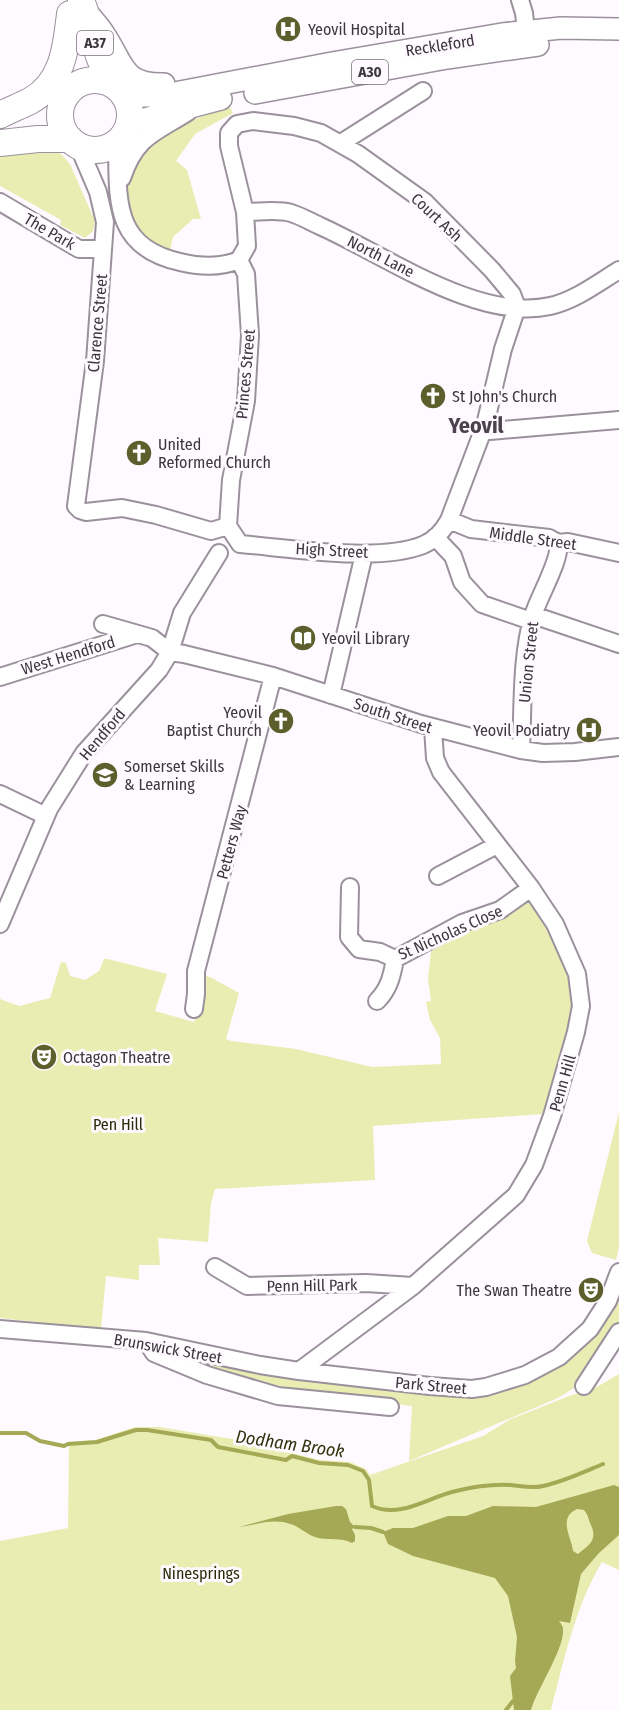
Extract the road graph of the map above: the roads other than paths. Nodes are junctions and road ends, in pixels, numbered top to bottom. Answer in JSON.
{"nodes":[{"id":1,"x":521,"y":0,"type":"edge"},
{"id":2,"x":75,"y":6,"type":"edge"},
{"id":3,"x":619,"y":29,"type":"edge"},
{"id":4,"x":526,"y":31,"type":"junction"},
{"id":5,"x":619,"y":44,"type":"edge"},
{"id":6,"x":234,"y":82,"type":"junction"},
{"id":7,"x":117,"y":88,"type":"junction"},
{"id":8,"x":423,"y":91,"type":"dead end"},
{"id":9,"x":69,"y":93,"type":"junction"},
{"id":10,"x":202,"y":103,"type":"junction"},
{"id":11,"x":0,"y":116,"type":"edge"},
{"id":12,"x":0,"y":122,"type":"edge"},
{"id":13,"x":122,"y":135,"type":"junction"},
{"id":14,"x":74,"y":142,"type":"junction"},
{"id":15,"x":0,"y":143,"type":"edge"},
{"id":16,"x":341,"y":143,"type":"junction"},
{"id":17,"x":118,"y":187,"type":"junction"},
{"id":18,"x":3,"y":210,"type":"edge"},
{"id":19,"x":245,"y":212,"type":"junction"},
{"id":20,"x":102,"y":249,"type":"junction"},
{"id":21,"x":239,"y":260,"type":"junction"},
{"id":22,"x":619,"y":270,"type":"edge"},
{"id":23,"x":516,"y":307,"type":"junction"},
{"id":24,"x":619,"y":420,"type":"edge"},
{"id":25,"x":485,"y":425,"type":"junction"},
{"id":26,"x":449,"y":520,"type":"junction"},
{"id":27,"x":228,"y":526,"type":"junction"},
{"id":28,"x":211,"y":531,"type":"junction"},
{"id":29,"x":435,"y":537,"type":"junction"},
{"id":30,"x":240,"y":543,"type":"junction"},
{"id":31,"x":558,"y":543,"type":"junction"},
{"id":32,"x":219,"y":553,"type":"junction"},
{"id":33,"x":619,"y":553,"type":"edge"},
{"id":34,"x":364,"y":554,"type":"junction"},
{"id":35,"x":532,"y":618,"type":"junction"},
{"id":36,"x":103,"y":624,"type":"dead end"},
{"id":37,"x":137,"y":634,"type":"junction"},
{"id":38,"x":619,"y":644,"type":"edge"},
{"id":39,"x":170,"y":652,"type":"junction"},
{"id":40,"x":273,"y":676,"type":"junction"},
{"id":41,"x":0,"y":677,"type":"edge"},
{"id":42,"x":331,"y":695,"type":"junction"},
{"id":43,"x":433,"y":728,"type":"junction"},
{"id":44,"x":619,"y":747,"type":"edge"},
{"id":45,"x":520,"y":750,"type":"junction"},
{"id":46,"x":0,"y":794,"type":"edge"},
{"id":47,"x":46,"y":816,"type":"junction"},
{"id":48,"x":497,"y":845,"type":"junction"},
{"id":49,"x":438,"y":876,"type":"dead end"},
{"id":50,"x":350,"y":887,"type":"dead end"},
{"id":51,"x":531,"y":888,"type":"junction"},
{"id":52,"x":0,"y":924,"type":"edge"},
{"id":53,"x":395,"y":959,"type":"junction"},
{"id":54,"x":386,"y":997,"type":"dead end"},
{"id":55,"x":194,"y":1009,"type":"dead end"},
{"id":56,"x":215,"y":1267,"type":"dead end"},
{"id":57,"x":619,"y":1272,"type":"edge"},
{"id":58,"x":413,"y":1286,"type":"junction"},
{"id":59,"x":0,"y":1329,"type":"edge"},
{"id":60,"x":619,"y":1332,"type":"edge"},
{"id":61,"x":146,"y":1341,"type":"junction"},
{"id":62,"x":299,"y":1371,"type":"junction"},
{"id":63,"x":584,"y":1386,"type":"dead end"},
{"id":64,"x":390,"y":1407,"type":"dead end"}],
"edges":[{"from":1,"to":4,"type":"street"},
{"from":2,"to":6,"type":"main road"},
{"from":2,"to":7,"type":"highway","number":"A37"},
{"from":2,"to":9,"type":"highway","number":"A37"},
{"from":2,"to":11,"type":"highway"},
{"from":3,"to":4,"type":"main road","name":"Reckleford","number":"A30"},
{"from":4,"to":6,"type":"main road","name":"Reckleford","number":"A30"},
{"from":5,"to":10,"type":"main road","name":"Reckleford","number":"A30"},
{"from":6,"to":7,"type":"main road","name":"Reckleford","number":"A30"},
{"from":7,"to":9,"type":"highway"},
{"from":7,"to":13,"type":"highway"},
{"from":8,"to":16,"type":"street"},
{"from":9,"to":12,"type":"highway"},
{"from":9,"to":14,"type":"highway"},
{"from":10,"to":13,"type":"main road","name":"Reckleford","number":"A30"},
{"from":10,"to":17,"type":"street","name":"Reckleford"},
{"from":13,"to":14,"type":"highway"},
{"from":13,"to":17,"type":"street"},
{"from":14,"to":15,"type":"highway"},
{"from":14,"to":20,"type":"street","name":"Clarence Street"},
{"from":16,"to":19,"type":"street","name":"Court Ash"},
{"from":16,"to":23,"type":"street","name":"Court Ash"},
{"from":17,"to":21,"type":"street"},
{"from":18,"to":20,"type":"street","name":"The Park"},
{"from":19,"to":21,"type":"street"},
{"from":19,"to":23,"type":"street","name":"North Lane"},
{"from":20,"to":28,"type":"street","name":"Clarence Street"},
{"from":21,"to":27,"type":"street","name":"Princes Street"},
{"from":22,"to":23,"type":"street","name":"North Lane"},
{"from":23,"to":25,"type":"street","name":"High Street"},
{"from":24,"to":25,"type":"street"},
{"from":25,"to":26,"type":"street","name":"High Street"},
{"from":26,"to":29,"type":"street","name":"High Street"},
{"from":26,"to":31,"type":"street","name":"Middle Street"},
{"from":27,"to":28,"type":"street"},
{"from":27,"to":30,"type":"street"},
{"from":28,"to":32,"type":"street"},
{"from":29,"to":34,"type":"street","name":"High Street"},
{"from":29,"to":35,"type":"street"},
{"from":30,"to":32,"type":"street"},
{"from":30,"to":34,"type":"street","name":"High Street"},
{"from":31,"to":33,"type":"street","name":"Middle Street"},
{"from":31,"to":35,"type":"street","name":"Union Street"},
{"from":32,"to":39,"type":"street","name":"Hendford"},
{"from":34,"to":42,"type":"street"},
{"from":35,"to":38,"type":"street"},
{"from":35,"to":45,"type":"street","name":"Union Street"},
{"from":36,"to":37,"type":"street"},
{"from":37,"to":39,"type":"street"},
{"from":37,"to":41,"type":"street","name":"West Hendford"},
{"from":39,"to":40,"type":"street","name":"South Street"},
{"from":39,"to":47,"type":"street","name":"Hendford"},
{"from":40,"to":42,"type":"street","name":"South Street"},
{"from":40,"to":55,"type":"street","name":"Petters Way"},
{"from":42,"to":43,"type":"street","name":"South Street"},
{"from":43,"to":45,"type":"street","name":"South Street"},
{"from":43,"to":48,"type":"street","name":"Penn Hill"},
{"from":44,"to":45,"type":"street","name":"South Street"},
{"from":46,"to":47,"type":"street"},
{"from":47,"to":52,"type":"street","name":"Hendford"},
{"from":48,"to":49,"type":"street"},
{"from":48,"to":51,"type":"street","name":"Penn Hill"},
{"from":50,"to":53,"type":"street","name":"St Nicholas Close"},
{"from":51,"to":53,"type":"street","name":"St Nicholas Close"},
{"from":51,"to":58,"type":"street","name":"Penn Hill"},
{"from":53,"to":54,"type":"street"},
{"from":56,"to":58,"type":"street","name":"Penn Hill Park"},
{"from":57,"to":62,"type":"street","name":"Park Street"},
{"from":58,"to":62,"type":"street","name":"Penn Hill"},
{"from":59,"to":61,"type":"street","name":"Brunswick Street"},
{"from":60,"to":63,"type":"street"},
{"from":61,"to":62,"type":"street","name":"Brunswick Street"},
{"from":61,"to":64,"type":"street"}]}
